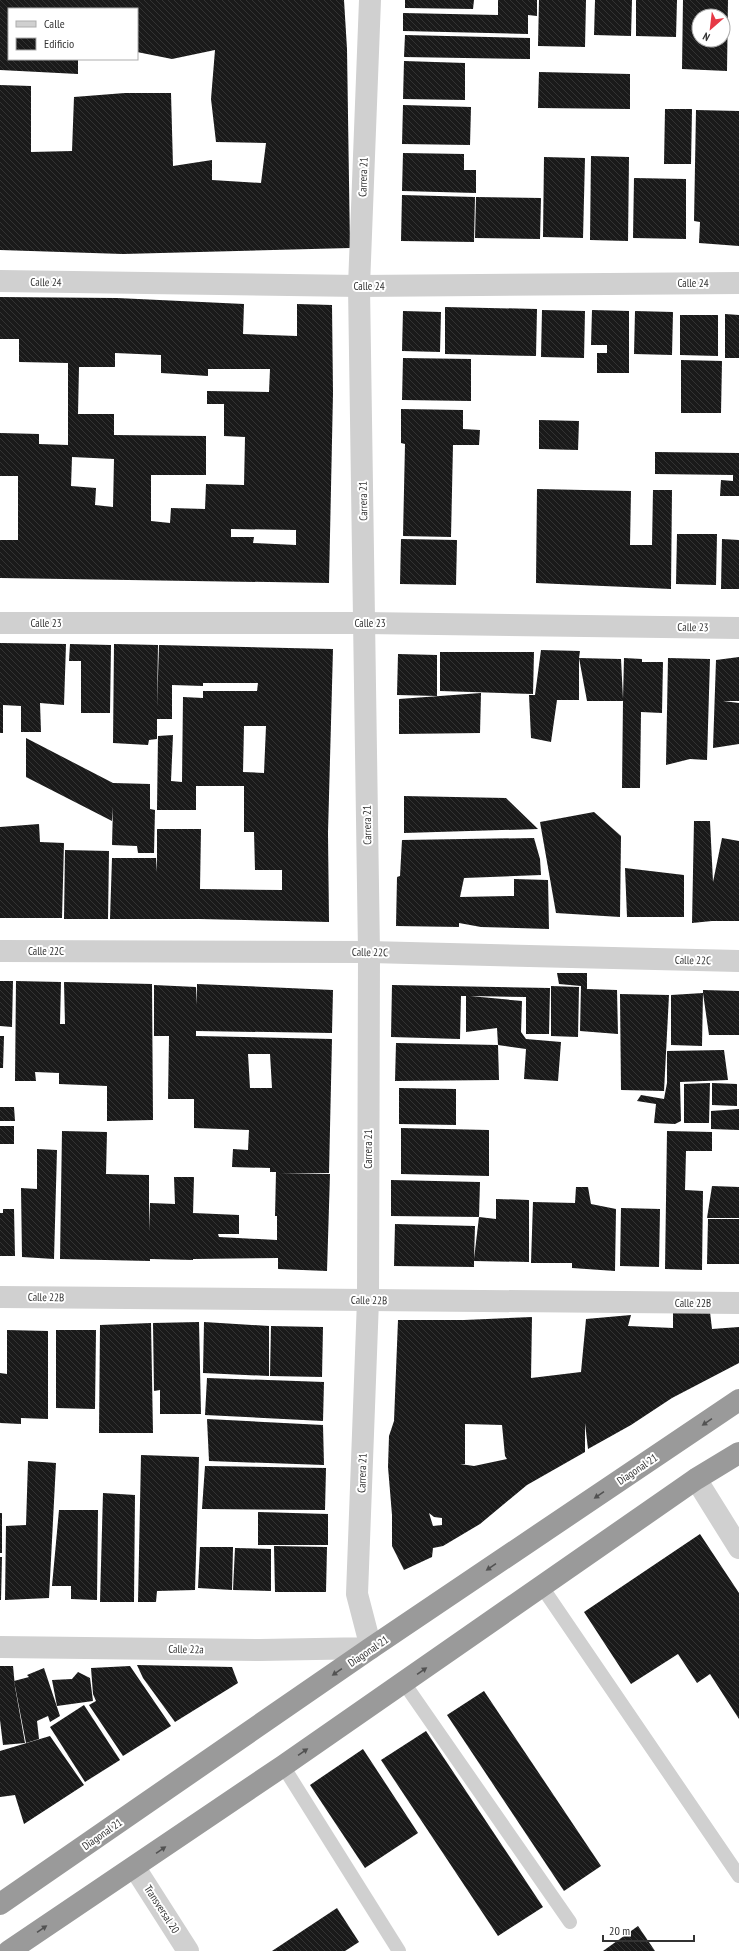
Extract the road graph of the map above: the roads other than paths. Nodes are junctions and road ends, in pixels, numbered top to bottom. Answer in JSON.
{"nodes":[{"id":1,"x":370,"y":0,"type":"edge"},
{"id":2,"x":0,"y":281,"type":"edge"},
{"id":3,"x":739,"y":283,"type":"edge"},
{"id":4,"x":359,"y":286,"type":"junction"},
{"id":5,"x":0,"y":623,"type":"edge"},
{"id":6,"x":365,"y":623,"type":"junction"},
{"id":7,"x":739,"y":628,"type":"edge"},
{"id":8,"x":0,"y":951,"type":"edge"},
{"id":9,"x":369,"y":952,"type":"junction"},
{"id":10,"x":739,"y":961,"type":"edge"},
{"id":11,"x":0,"y":1297,"type":"edge"},
{"id":12,"x":368,"y":1300,"type":"junction"},
{"id":13,"x":739,"y":1303,"type":"edge"},
{"id":14,"x":739,"y":1400,"type":"edge"},
{"id":15,"x":739,"y":1453,"type":"edge"},
{"id":16,"x":696,"y":1479,"type":"junction"},
{"id":17,"x":739,"y":1548,"type":"edge"},
{"id":18,"x":542,"y":1587,"type":"junction"},
{"id":19,"x":0,"y":1647,"type":"edge"},
{"id":20,"x":371,"y":1648,"type":"junction"},
{"id":21,"x":404,"y":1683,"type":"junction"},
{"id":22,"x":283,"y":1766,"type":"junction"},
{"id":23,"x":135,"y":1868,"type":"junction"},
{"id":24,"x":739,"y":1876,"type":"edge"},
{"id":25,"x":0,"y":1904,"type":"edge"},
{"id":26,"x":570,"y":1922,"type":"dead end"},
{"id":27,"x":9,"y":1951,"type":"edge"},
{"id":28,"x":188,"y":1951,"type":"edge"},
{"id":29,"x":399,"y":1951,"type":"edge"}],
"edges":[{"from":1,"to":4,"type":"street","name":"Carrera 21"},
{"from":2,"to":4,"type":"street","name":"Calle 24"},
{"from":3,"to":4,"type":"street","name":"Calle 24"},
{"from":4,"to":6,"type":"street","name":"Carrera 21"},
{"from":5,"to":6,"type":"street","name":"Calle 23"},
{"from":6,"to":7,"type":"street","name":"Calle 23"},
{"from":6,"to":9,"type":"street","name":"Carrera 21"},
{"from":8,"to":9,"type":"street","name":"Calle 22C"},
{"from":9,"to":10,"type":"street","name":"Calle 22C"},
{"from":9,"to":12,"type":"street","name":"Carrera 21"},
{"from":11,"to":12,"type":"street","name":"Calle 22B"},
{"from":12,"to":13,"type":"street","name":"Calle 22B"},
{"from":12,"to":20,"type":"street","name":"Carrera 21"},
{"from":14,"to":20,"type":"highway","name":"Diagonal 21","one_way":true},
{"from":15,"to":16,"type":"highway"},
{"from":16,"to":17,"type":"street"},
{"from":16,"to":18,"type":"highway"},
{"from":21,"to":18,"type":"highway","one_way":true},
{"from":18,"to":24,"type":"lane"},
{"from":19,"to":20,"type":"street","name":"Calle 22a"},
{"from":20,"to":25,"type":"highway","name":"Diagonal 21","one_way":true},
{"from":22,"to":21,"type":"highway","one_way":true},
{"from":21,"to":26,"type":"lane"},
{"from":23,"to":22,"type":"highway","one_way":true},
{"from":22,"to":29,"type":"lane"},
{"from":27,"to":23,"type":"highway","one_way":true},
{"from":23,"to":28,"type":"street","name":"Transversal 20"}]}
